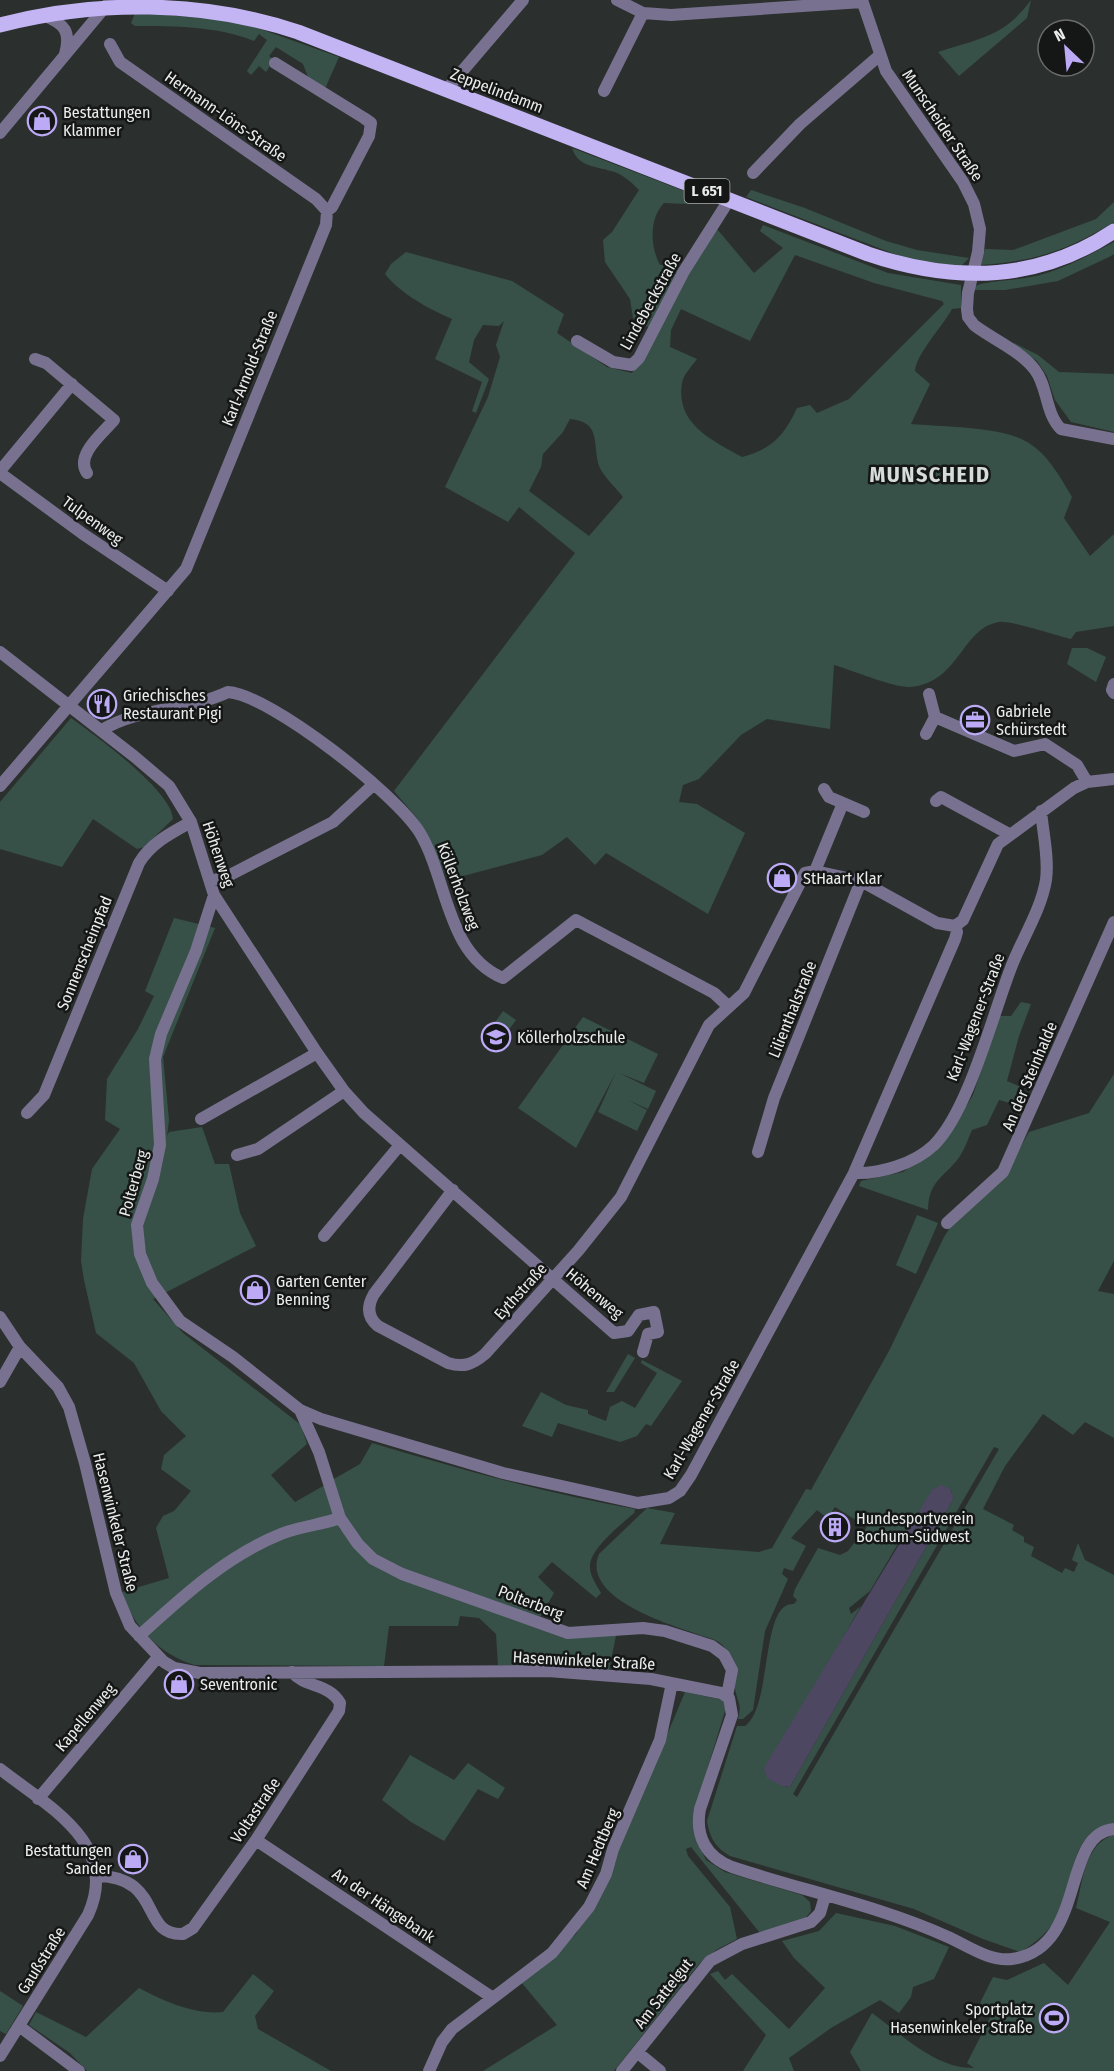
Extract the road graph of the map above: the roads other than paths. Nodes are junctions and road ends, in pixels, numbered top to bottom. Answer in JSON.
{"nodes":[{"id":1,"x":523,"y":0,"type":"edge"},
{"id":2,"x":617,"y":0,"type":"edge"},
{"id":3,"x":110,"y":1,"type":"edge"},
{"id":4,"x":862,"y":1,"type":"edge"},
{"id":5,"x":166,"y":2,"type":"edge"},
{"id":6,"x":724,"y":6,"type":"edge"},
{"id":7,"x":38,"y":13,"type":"junction"},
{"id":8,"x":643,"y":13,"type":"junction"},
{"id":9,"x":0,"y":25,"type":"edge"},
{"id":10,"x":110,"y":44,"type":"dead end"},
{"id":11,"x":880,"y":55,"type":"junction"},
{"id":12,"x":64,"y":57,"type":"junction"},
{"id":13,"x":274,"y":63,"type":"dead end"},
{"id":14,"x":447,"y":89,"type":"junction"},
{"id":15,"x":604,"y":92,"type":"dead end"},
{"id":16,"x":0,"y":134,"type":"edge"},
{"id":17,"x":753,"y":173,"type":"dead end"},
{"id":18,"x":729,"y":200,"type":"junction"},
{"id":19,"x":327,"y":211,"type":"junction"},
{"id":20,"x":1114,"y":231,"type":"edge"},
{"id":21,"x":971,"y":275,"type":"junction"},
{"id":22,"x":577,"y":341,"type":"dead end"},
{"id":23,"x":35,"y":358,"type":"dead end"},
{"id":24,"x":72,"y":384,"type":"junction"},
{"id":25,"x":1114,"y":439,"type":"edge"},
{"id":26,"x":0,"y":472,"type":"edge"},
{"id":27,"x":87,"y":473,"type":"dead end"},
{"id":28,"x":168,"y":591,"type":"junction"},
{"id":29,"x":0,"y":652,"type":"edge"},
{"id":30,"x":1114,"y":684,"type":"edge"},
{"id":31,"x":1114,"y":693,"type":"edge"},
{"id":32,"x":929,"y":694,"type":"dead end"},
{"id":33,"x":70,"y":706,"type":"junction"},
{"id":34,"x":935,"y":717,"type":"junction"},
{"id":35,"x":102,"y":730,"type":"junction"},
{"id":36,"x":926,"y":734,"type":"dead end"},
{"id":37,"x":1114,"y":778,"type":"edge"},
{"id":38,"x":1087,"y":782,"type":"junction"},
{"id":39,"x":374,"y":784,"type":"junction"},
{"id":40,"x":0,"y":786,"type":"edge"},
{"id":41,"x":824,"y":789,"type":"dead end"},
{"id":42,"x":936,"y":801,"type":"dead end"},
{"id":43,"x":843,"y":803,"type":"junction"},
{"id":44,"x":1041,"y":811,"type":"junction"},
{"id":45,"x":864,"y":812,"type":"dead end"},
{"id":46,"x":191,"y":822,"type":"junction"},
{"id":47,"x":1009,"y":834,"type":"junction"},
{"id":48,"x":815,"y":871,"type":"junction"},
{"id":49,"x":210,"y":881,"type":"junction"},
{"id":50,"x":861,"y":881,"type":"junction"},
{"id":51,"x":214,"y":895,"type":"junction"},
{"id":52,"x":1114,"y":922,"type":"edge"},
{"id":53,"x":955,"y":926,"type":"junction"},
{"id":54,"x":729,"y":1007,"type":"junction"},
{"id":55,"x":317,"y":1053,"type":"junction"},
{"id":56,"x":344,"y":1091,"type":"junction"},
{"id":57,"x":27,"y":1113,"type":"dead end"},
{"id":58,"x":201,"y":1119,"type":"dead end"},
{"id":59,"x":400,"y":1145,"type":"junction"},
{"id":60,"x":758,"y":1152,"type":"dead end"},
{"id":61,"x":237,"y":1155,"type":"dead end"},
{"id":62,"x":854,"y":1173,"type":"junction"},
{"id":63,"x":453,"y":1190,"type":"junction"},
{"id":64,"x":947,"y":1223,"type":"dead end"},
{"id":65,"x":324,"y":1236,"type":"dead end"},
{"id":66,"x":553,"y":1279,"type":"junction"},
{"id":67,"x":0,"y":1317,"type":"edge"},
{"id":68,"x":20,"y":1347,"type":"junction"},
{"id":69,"x":643,"y":1352,"type":"dead end"},
{"id":70,"x":0,"y":1382,"type":"edge"},
{"id":71,"x":300,"y":1410,"type":"junction"},
{"id":72,"x":340,"y":1518,"type":"junction"},
{"id":73,"x":139,"y":1636,"type":"junction"},
{"id":74,"x":158,"y":1657,"type":"junction"},
{"id":75,"x":292,"y":1672,"type":"junction"},
{"id":76,"x":672,"y":1683,"type":"junction"},
{"id":77,"x":727,"y":1696,"type":"junction"},
{"id":78,"x":0,"y":1769,"type":"edge"},
{"id":79,"x":38,"y":1799,"type":"junction"},
{"id":80,"x":1114,"y":1829,"type":"edge"},
{"id":81,"x":256,"y":1840,"type":"junction"},
{"id":82,"x":96,"y":1876,"type":"junction"},
{"id":83,"x":825,"y":1896,"type":"junction"},
{"id":84,"x":493,"y":1998,"type":"junction"},
{"id":85,"x":19,"y":2026,"type":"junction"},
{"id":86,"x":637,"y":2052,"type":"junction"},
{"id":87,"x":0,"y":2056,"type":"edge"},
{"id":88,"x":80,"y":2071,"type":"edge"},
{"id":89,"x":429,"y":2071,"type":"edge"},
{"id":90,"x":622,"y":2071,"type":"edge"},
{"id":91,"x":660,"y":2071,"type":"edge"}],
"edges":[{"from":1,"to":14,"type":"street"},
{"from":2,"to":8,"type":"street"},
{"from":3,"to":5,"type":"main road","name":"Zeppelindamm","number":"L 651"},
{"from":3,"to":7,"type":"main road","name":"Zeppelindamm","number":"L 651"},
{"from":3,"to":12,"type":"street"},
{"from":4,"to":6,"type":"street"},
{"from":4,"to":11,"type":"street","name":"Munscheider Straße"},
{"from":5,"to":14,"type":"main road","name":"Zeppelindamm","number":"L 651"},
{"from":6,"to":8,"type":"street"},
{"from":7,"to":9,"type":"main road","name":"Zeppelindamm","number":"L 651"},
{"from":7,"to":12,"type":"street"},
{"from":8,"to":15,"type":"street"},
{"from":10,"to":19,"type":"street","name":"Hermann-Löns-Straße"},
{"from":11,"to":17,"type":"street"},
{"from":11,"to":21,"type":"street","name":"Munscheider Straße"},
{"from":12,"to":16,"type":"street"},
{"from":13,"to":19,"type":"street","name":"Karl-Arnold-Straße"},
{"from":14,"to":18,"type":"main road","name":"Zeppelindamm","number":"L 651"},
{"from":18,"to":21,"type":"main road","name":"Zeppelindamm","number":"L 651"},
{"from":18,"to":22,"type":"street","name":"Lindebeckstraße"},
{"from":19,"to":28,"type":"street","name":"Karl-Arnold-Straße"},
{"from":20,"to":21,"type":"main road","number":"L 651"},
{"from":21,"to":25,"type":"street","name":"Munscheider Straße"},
{"from":23,"to":24,"type":"street"},
{"from":24,"to":26,"type":"street"},
{"from":24,"to":27,"type":"street"},
{"from":26,"to":28,"type":"street","name":"Tulpenweg"},
{"from":28,"to":33,"type":"street","name":"Karl-Arnold-Straße"},
{"from":29,"to":33,"type":"street","name":"Höhenweg"},
{"from":30,"to":31,"type":"street"},
{"from":32,"to":34,"type":"street"},
{"from":33,"to":35,"type":"street","name":"Höhenweg"},
{"from":33,"to":40,"type":"street","name":"Karl-Arnold-Straße"},
{"from":34,"to":36,"type":"street"},
{"from":34,"to":38,"type":"street"},
{"from":35,"to":39,"type":"street","name":"Köllerholzweg"},
{"from":35,"to":46,"type":"street","name":"Höhenweg"},
{"from":37,"to":38,"type":"street","name":"Karl-Wagener-Straße"},
{"from":38,"to":44,"type":"street","name":"Karl-Wagener-Straße"},
{"from":39,"to":49,"type":"street"},
{"from":39,"to":54,"type":"street","name":"Köllerholzweg"},
{"from":41,"to":43,"type":"street"},
{"from":42,"to":47,"type":"street"},
{"from":43,"to":45,"type":"street"},
{"from":43,"to":48,"type":"street"},
{"from":44,"to":47,"type":"street","name":"Karl-Wagener-Straße"},
{"from":44,"to":62,"type":"street","name":"Karl-Wagener-Straße"},
{"from":46,"to":49,"type":"street","name":"Höhenweg"},
{"from":46,"to":57,"type":"street","name":"Sonnenscheinpfad"},
{"from":47,"to":53,"type":"street","name":"Karl-Wagener-Straße"},
{"from":48,"to":50,"type":"street"},
{"from":48,"to":54,"type":"street"},
{"from":49,"to":51,"type":"street","name":"Höhenweg"},
{"from":50,"to":53,"type":"street"},
{"from":50,"to":60,"type":"street","name":"Lilienthalstraße"},
{"from":51,"to":55,"type":"street","name":"Höhenweg"},
{"from":51,"to":71,"type":"street","name":"Polterberg"},
{"from":52,"to":64,"type":"street","name":"An der Steinhalde"},
{"from":53,"to":62,"type":"street","name":"Karl-Wagener-Straße"},
{"from":54,"to":66,"type":"street","name":"Eythstraße"},
{"from":55,"to":56,"type":"street","name":"Höhenweg"},
{"from":55,"to":58,"type":"street"},
{"from":56,"to":59,"type":"street","name":"Höhenweg"},
{"from":56,"to":61,"type":"street"},
{"from":59,"to":63,"type":"street","name":"Höhenweg"},
{"from":59,"to":65,"type":"street"},
{"from":62,"to":71,"type":"street","name":"Karl-Wagener-Straße"},
{"from":63,"to":66,"type":"street","name":"Höhenweg"},
{"from":63,"to":66,"type":"street","name":"Eythstraße"},
{"from":66,"to":69,"type":"street","name":"Höhenweg"},
{"from":67,"to":68,"type":"street","name":"Hasenwinkeler Straße"},
{"from":68,"to":70,"type":"street"},
{"from":68,"to":73,"type":"street","name":"Hasenwinkeler Straße"},
{"from":71,"to":72,"type":"street","name":"Polterberg"},
{"from":72,"to":73,"type":"street"},
{"from":72,"to":77,"type":"street","name":"Polterberg"},
{"from":73,"to":74,"type":"street","name":"Hasenwinkeler Straße"},
{"from":74,"to":75,"type":"street","name":"Hasenwinkeler Straße"},
{"from":74,"to":79,"type":"street","name":"Kapellenweg"},
{"from":75,"to":76,"type":"street","name":"Hasenwinkeler Straße"},
{"from":75,"to":81,"type":"street","name":"Voltastraße"},
{"from":76,"to":77,"type":"street","name":"Hasenwinkeler Straße"},
{"from":76,"to":84,"type":"street","name":"Am Hedtberg"},
{"from":77,"to":83,"type":"street"},
{"from":78,"to":79,"type":"street","name":"Gaußstraße"},
{"from":79,"to":82,"type":"street","name":"Gaußstraße"},
{"from":80,"to":83,"type":"street"},
{"from":81,"to":82,"type":"street","name":"Voltastraße"},
{"from":81,"to":84,"type":"street","name":"An der Hängebank"},
{"from":82,"to":85,"type":"street","name":"Gaußstraße"},
{"from":83,"to":86,"type":"street","name":"Am Sattelgut"},
{"from":84,"to":89,"type":"street","name":"Am Hedtberg"},
{"from":85,"to":87,"type":"street","name":"Gaußstraße"},
{"from":85,"to":88,"type":"street"},
{"from":86,"to":90,"type":"street","name":"Am Sattelgut"},
{"from":86,"to":91,"type":"street"}]}
